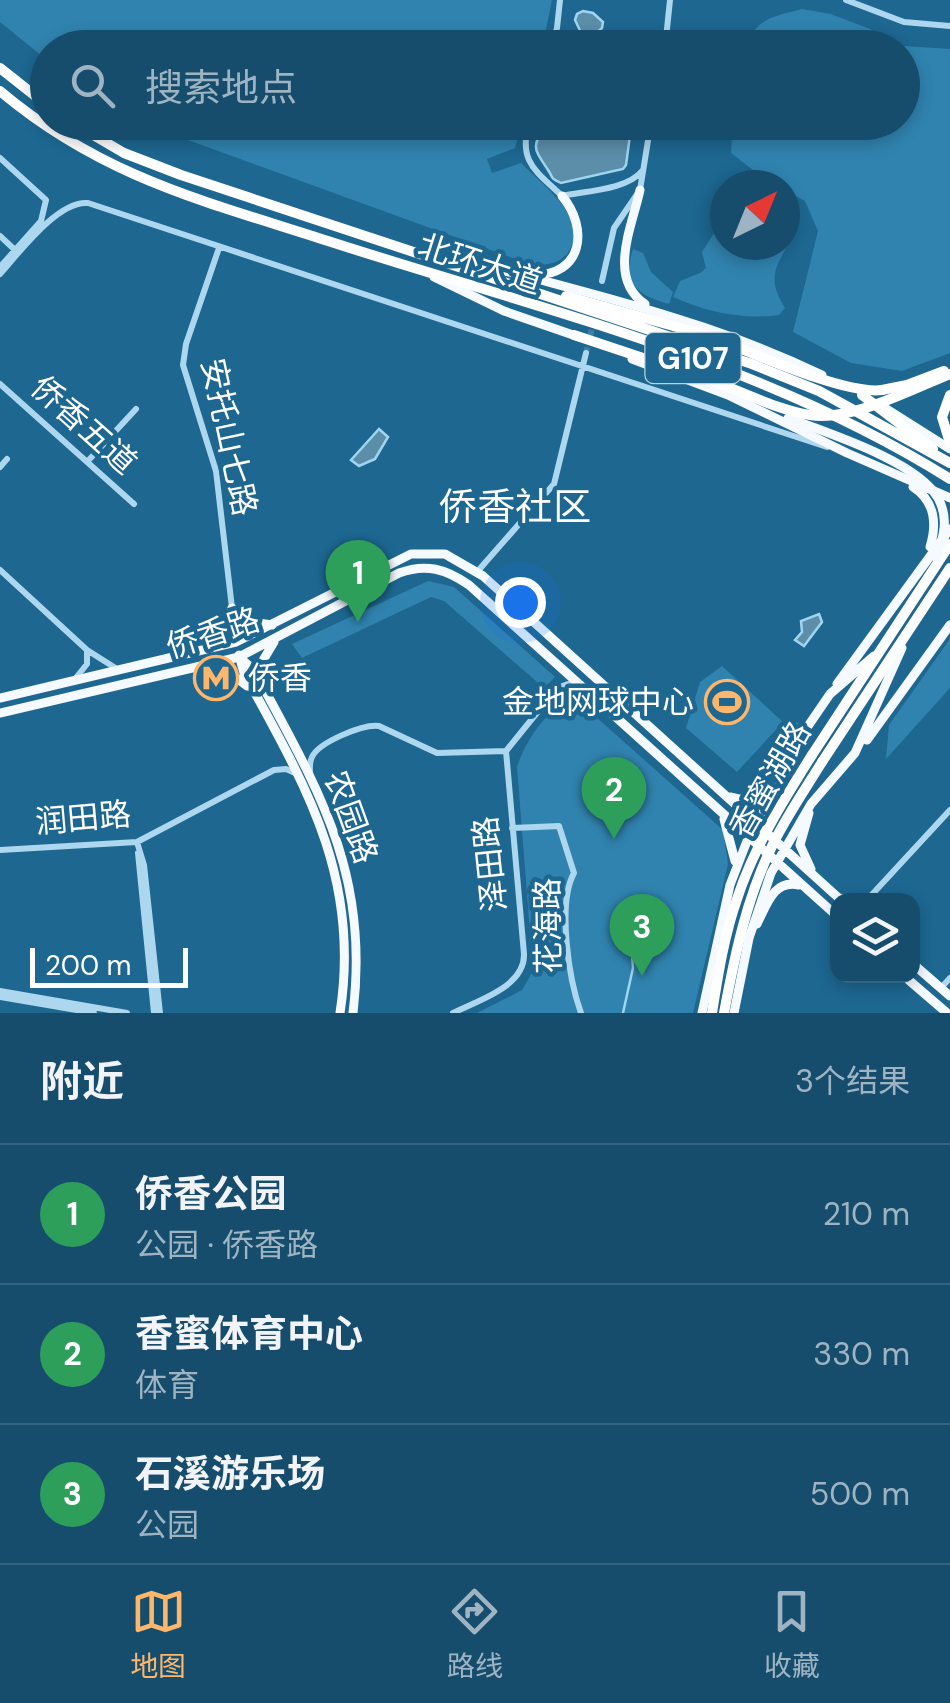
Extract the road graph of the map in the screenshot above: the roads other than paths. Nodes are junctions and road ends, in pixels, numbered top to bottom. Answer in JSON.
{"nodes":[{"id":1,"x":560,"y":0,"type":"edge"},
{"id":2,"x":670,"y":0,"type":"edge"},
{"id":3,"x":846,"y":0,"type":"edge"},
{"id":4,"x":950,"y":26,"type":"edge"},
{"id":5,"x":556,"y":30,"type":"edge"},
{"id":6,"x":667,"y":30,"type":"edge"},
{"id":7,"x":0,"y":68,"type":"edge"},
{"id":8,"x":0,"y":91,"type":"edge"},
{"id":9,"x":30,"y":92,"type":"edge"},
{"id":10,"x":30,"y":114,"type":"edge"},
{"id":11,"x":66,"y":140,"type":"edge"},
{"id":12,"x":102,"y":140,"type":"edge"},
{"id":13,"x":524,"y":140,"type":"edge"},
{"id":14,"x":648,"y":140,"type":"edge"},
{"id":15,"x":0,"y":158,"type":"edge"},
{"id":16,"x":642,"y":171,"type":"junction"},
{"id":17,"x":622,"y":183,"type":"junction"},
{"id":18,"x":640,"y":190,"type":"junction"},
{"id":19,"x":562,"y":196,"type":"junction"},
{"id":20,"x":631,"y":202,"type":"junction"},
{"id":21,"x":43,"y":223,"type":"junction"},
{"id":22,"x":0,"y":236,"type":"edge"},
{"id":23,"x":219,"y":248,"type":"junction"},
{"id":24,"x":15,"y":250,"type":"junction"},
{"id":25,"x":0,"y":270,"type":"edge"},
{"id":26,"x":422,"y":272,"type":"junction"},
{"id":27,"x":519,"y":279,"type":"junction"},
{"id":28,"x":602,"y":281,"type":"dead end"},
{"id":29,"x":656,"y":310,"type":"junction"},
{"id":30,"x":574,"y":336,"type":"junction"},
{"id":31,"x":586,"y":353,"type":"tunnel mouth"},
{"id":32,"x":584,"y":364,"type":"junction"},
{"id":33,"x":950,"y":372,"type":"edge"},
{"id":34,"x":0,"y":384,"type":"edge"},
{"id":35,"x":862,"y":394,"type":"junction"},
{"id":36,"x":728,"y":395,"type":"junction"},
{"id":37,"x":950,"y":395,"type":"edge"},
{"id":38,"x":136,"y":409,"type":"dead end"},
{"id":39,"x":950,"y":446,"type":"edge"},
{"id":40,"x":847,"y":453,"type":"junction"},
{"id":41,"x":6,"y":460,"type":"dead end"},
{"id":42,"x":87,"y":462,"type":"junction"},
{"id":43,"x":950,"y":462,"type":"edge"},
{"id":44,"x":0,"y":467,"type":"edge"},
{"id":45,"x":890,"y":472,"type":"junction"},
{"id":46,"x":950,"y":479,"type":"edge"},
{"id":47,"x":950,"y":498,"type":"edge"},
{"id":48,"x":134,"y":504,"type":"dead end"},
{"id":49,"x":950,"y":528,"type":"edge"},
{"id":50,"x":950,"y":544,"type":"edge"},
{"id":51,"x":933,"y":560,"type":"junction"},
{"id":52,"x":950,"y":568,"type":"edge"},
{"id":53,"x":0,"y":570,"type":"edge"},
{"id":54,"x":477,"y":572,"type":"junction"},
{"id":55,"x":950,"y":577,"type":"edge"},
{"id":56,"x":930,"y":598,"type":"junction"},
{"id":57,"x":232,"y":608,"type":"junction"},
{"id":58,"x":916,"y":621,"type":"junction"},
{"id":59,"x":274,"y":624,"type":"junction"},
{"id":60,"x":950,"y":625,"type":"edge"},
{"id":61,"x":278,"y":639,"type":"junction"},
{"id":62,"x":236,"y":642,"type":"junction"},
{"id":63,"x":882,"y":646,"type":"junction"},
{"id":64,"x":87,"y":650,"type":"junction"},
{"id":65,"x":202,"y":652,"type":"junction"},
{"id":66,"x":239,"y":657,"type":"junction"},
{"id":67,"x":551,"y":659,"type":"junction"},
{"id":68,"x":573,"y":659,"type":"junction"},
{"id":69,"x":200,"y":667,"type":"junction"},
{"id":70,"x":124,"y":670,"type":"junction"},
{"id":71,"x":563,"y":670,"type":"junction"},
{"id":72,"x":586,"y":672,"type":"junction"},
{"id":73,"x":72,"y":682,"type":"junction"},
{"id":74,"x":578,"y":684,"type":"junction"},
{"id":75,"x":557,"y":688,"type":"junction"},
{"id":76,"x":260,"y":693,"type":"junction"},
{"id":77,"x":830,"y":694,"type":"junction"},
{"id":78,"x":0,"y":698,"type":"edge"},
{"id":79,"x":0,"y":712,"type":"edge"},
{"id":80,"x":790,"y":722,"type":"dead end"},
{"id":81,"x":804,"y":732,"type":"junction"},
{"id":82,"x":287,"y":742,"type":"junction"},
{"id":83,"x":319,"y":748,"type":"junction"},
{"id":84,"x":506,"y":750,"type":"junction"},
{"id":85,"x":856,"y":753,"type":"junction"},
{"id":86,"x":274,"y":770,"type":"junction"},
{"id":87,"x":305,"y":776,"type":"junction"},
{"id":88,"x":777,"y":788,"type":"junction"},
{"id":89,"x":718,"y":790,"type":"junction"},
{"id":90,"x":814,"y":800,"type":"junction"},
{"id":91,"x":950,"y":810,"type":"edge"},
{"id":92,"x":720,"y":812,"type":"junction"},
{"id":93,"x":804,"y":814,"type":"junction"},
{"id":94,"x":755,"y":823,"type":"junction"},
{"id":95,"x":512,"y":828,"type":"junction"},
{"id":96,"x":748,"y":838,"type":"junction"},
{"id":97,"x":137,"y":842,"type":"junction"},
{"id":98,"x":783,"y":849,"type":"junction"},
{"id":99,"x":0,"y":850,"type":"edge"},
{"id":100,"x":776,"y":863,"type":"junction"},
{"id":101,"x":818,"y":880,"type":"junction"},
{"id":102,"x":731,"y":883,"type":"junction"},
{"id":103,"x":806,"y":889,"type":"junction"},
{"id":104,"x":764,"y":890,"type":"junction"},
{"id":105,"x":833,"y":893,"type":"edge"},
{"id":106,"x":873,"y":893,"type":"edge"},
{"id":107,"x":830,"y":910,"type":"edge"},
{"id":108,"x":749,"y":938,"type":"junction"},
{"id":109,"x":920,"y":969,"type":"edge"},
{"id":110,"x":950,"y":978,"type":"edge"},
{"id":111,"x":912,"y":983,"type":"edge"},
{"id":112,"x":941,"y":988,"type":"junction"},
{"id":113,"x":0,"y":994,"type":"edge"},
{"id":114,"x":950,"y":996,"type":"edge"},
{"id":115,"x":94,"y":1013,"type":"edge"},
{"id":116,"x":127,"y":1013,"type":"edge"},
{"id":117,"x":157,"y":1013,"type":"edge"},
{"id":118,"x":340,"y":1013,"type":"edge"},
{"id":119,"x":353,"y":1013,"type":"edge"},
{"id":120,"x":453,"y":1013,"type":"edge"},
{"id":121,"x":581,"y":1013,"type":"edge"},
{"id":122,"x":702,"y":1013,"type":"edge"},
{"id":123,"x":712,"y":1013,"type":"edge"},
{"id":124,"x":724,"y":1013,"type":"edge"},
{"id":125,"x":734,"y":1013,"type":"edge"},
{"id":126,"x":946,"y":1013,"type":"edge"}],
"edges":[{"from":1,"to":5,"type":"street"},
{"from":2,"to":6,"type":"street"},
{"from":3,"to":4,"type":"street"},
{"from":7,"to":9,"type":"highway"},
{"from":8,"to":10,"type":"highway","name":"北环大道","number":"G107"},
{"from":11,"to":26,"type":"highway","name":"北环大道","number":"G107"},
{"from":12,"to":27,"type":"highway","name":"北环大道","number":"G107"},
{"from":13,"to":19,"type":"street"},
{"from":14,"to":16,"type":"street"},
{"from":15,"to":21,"type":"street"},
{"from":16,"to":17,"type":"street"},
{"from":16,"to":18,"type":"street"},
{"from":17,"to":19,"type":"street"},
{"from":17,"to":20,"type":"street"},
{"from":18,"to":20,"type":"street"},
{"from":18,"to":29,"type":"main road"},
{"from":19,"to":27,"type":"main road"},
{"from":20,"to":28,"type":"street"},
{"from":21,"to":23,"type":"street","name":"北环大道"},
{"from":21,"to":24,"type":"street"},
{"from":21,"to":25,"type":"street"},
{"from":22,"to":24,"type":"street"},
{"from":23,"to":32,"type":"street","name":"北环大道"},
{"from":23,"to":57,"type":"street","name":"安托山七路"},
{"from":24,"to":25,"type":"street"},
{"from":26,"to":30,"type":"main road"},
{"from":26,"to":46,"type":"highway","name":"北环大道","number":"G107"},
{"from":27,"to":29,"type":"main road"},
{"from":27,"to":33,"type":"highway","bridge":true},
{"from":27,"to":43,"type":"highway","name":"北环大道","number":"G107"},
{"from":29,"to":35,"type":"main road"},
{"from":30,"to":33,"type":"highway","bridge":true},
{"from":30,"to":36,"type":"main road"},
{"from":31,"to":32,"type":"street"},
{"from":32,"to":40,"type":"street","name":"北环大道"},
{"from":32,"to":54,"type":"street"},
{"from":34,"to":42,"type":"street","name":"侨香五道"},
{"from":35,"to":39,"type":"main road"},
{"from":35,"to":43,"type":"highway"},
{"from":36,"to":40,"type":"main road"},
{"from":36,"to":51,"type":"main road","bridge":true},
{"from":37,"to":39,"type":"highway"},
{"from":38,"to":42,"type":"street"},
{"from":40,"to":45,"type":"main road"},
{"from":41,"to":44,"type":"street"},
{"from":42,"to":48,"type":"street","name":"侨香五道"},
{"from":45,"to":47,"type":"main road"},
{"from":45,"to":51,"type":"main road"},
{"from":49,"to":51,"type":"main road"},
{"from":50,"to":51,"type":"highway","name":"香蜜湖路","bridge":true},
{"from":51,"to":63,"type":"highway","name":"香蜜湖路"},
{"from":51,"to":77,"type":"main road"},
{"from":52,"to":56,"type":"highway","name":"香蜜湖路"},
{"from":53,"to":64,"type":"street"},
{"from":54,"to":59,"type":"main road","name":"侨香路"},
{"from":54,"to":68,"type":"main road","name":"侨香路"},
{"from":55,"to":56,"type":"main road"},
{"from":56,"to":58,"type":"highway","name":"香蜜湖路"},
{"from":57,"to":59,"type":"main road"},
{"from":57,"to":62,"type":"street","name":"安托山七路"},
{"from":57,"to":65,"type":"main road"},
{"from":58,"to":85,"type":"main road"},
{"from":58,"to":124,"type":"highway","name":"香蜜湖路","bridge":true},
{"from":59,"to":62,"type":"main road","name":"侨香路"},
{"from":60,"to":85,"type":"main road"},
{"from":61,"to":66,"type":"main road","name":"侨香路"},
{"from":61,"to":67,"type":"main road","name":"侨香路"},
{"from":61,"to":76,"type":"main road"},
{"from":62,"to":65,"type":"main road","name":"侨香路"},
{"from":62,"to":66,"type":"main road","name":"农园路"},
{"from":63,"to":77,"type":"main road"},
{"from":63,"to":123,"type":"highway","name":"香蜜湖路","bridge":true},
{"from":64,"to":70,"type":"street"},
{"from":64,"to":73,"type":"street"},
{"from":65,"to":70,"type":"main road","name":"侨香路"},
{"from":66,"to":69,"type":"main road","name":"侨香路"},
{"from":66,"to":76,"type":"main road","name":"农园路"},
{"from":67,"to":71,"type":"main road","name":"侨香路"},
{"from":67,"to":75,"type":"street"},
{"from":68,"to":71,"type":"main road"},
{"from":68,"to":72,"type":"main road","name":"侨香路"},
{"from":69,"to":76,"type":"main road"},
{"from":69,"to":79,"type":"main road","name":"侨香路"},
{"from":70,"to":73,"type":"main road","name":"侨香路"},
{"from":71,"to":74,"type":"main road","name":"侨香路"},
{"from":72,"to":74,"type":"main road"},
{"from":72,"to":89,"type":"main road","name":"侨香路"},
{"from":73,"to":78,"type":"main road","name":"侨香路"},
{"from":74,"to":75,"type":"street"},
{"from":74,"to":92,"type":"main road","name":"侨香路"},
{"from":75,"to":84,"type":"street"},
{"from":76,"to":82,"type":"main road","name":"农园路"},
{"from":77,"to":81,"type":"main road"},
{"from":80,"to":81,"type":"street"},
{"from":81,"to":88,"type":"main road"},
{"from":82,"to":83,"type":"street"},
{"from":82,"to":86,"type":"street"},
{"from":82,"to":87,"type":"main road","name":"农园路"},
{"from":83,"to":84,"type":"street"},
{"from":83,"to":87,"type":"street"},
{"from":84,"to":95,"type":"street","name":"泽田路"},
{"from":85,"to":90,"type":"main road"},
{"from":86,"to":87,"type":"street"},
{"from":86,"to":97,"type":"street","name":"润田路"},
{"from":87,"to":118,"type":"main road","name":"农园路"},
{"from":87,"to":119,"type":"main road","name":"农园路"},
{"from":88,"to":89,"type":"main road"},
{"from":88,"to":93,"type":"main road"},
{"from":88,"to":94,"type":"main road"},
{"from":89,"to":94,"type":"main road","name":"侨香路"},
{"from":90,"to":93,"type":"main road"},
{"from":90,"to":101,"type":"main road"},
{"from":91,"to":106,"type":"street"},
{"from":92,"to":96,"type":"main road","name":"侨香路"},
{"from":92,"to":102,"type":"main road"},
{"from":93,"to":98,"type":"main road"},
{"from":94,"to":96,"type":"main road"},
{"from":94,"to":98,"type":"main road","name":"侨香路"},
{"from":95,"to":120,"type":"street","name":"泽田路"},
{"from":95,"to":121,"type":"street","name":"花海路"},
{"from":96,"to":100,"type":"main road","name":"侨香路"},
{"from":96,"to":102,"type":"main road"},
{"from":97,"to":99,"type":"street","name":"润田路"},
{"from":97,"to":117,"type":"street"},
{"from":98,"to":100,"type":"main road"},
{"from":98,"to":101,"type":"main road","name":"侨香路"},
{"from":100,"to":103,"type":"main road","name":"侨香路"},
{"from":100,"to":104,"type":"main road"},
{"from":101,"to":105,"type":"main road","name":"侨香路"},
{"from":102,"to":104,"type":"main road"},
{"from":102,"to":122,"type":"main road"},
{"from":103,"to":107,"type":"main road","name":"侨香路"},
{"from":103,"to":108,"type":"main road"},
{"from":104,"to":108,"type":"main road"},
{"from":108,"to":125,"type":"main road"},
{"from":109,"to":112,"type":"main road"},
{"from":110,"to":112,"type":"street"},
{"from":111,"to":126,"type":"main road"},
{"from":112,"to":114,"type":"main road"},
{"from":113,"to":115,"type":"street"},
{"from":113,"to":116,"type":"street"}]}
